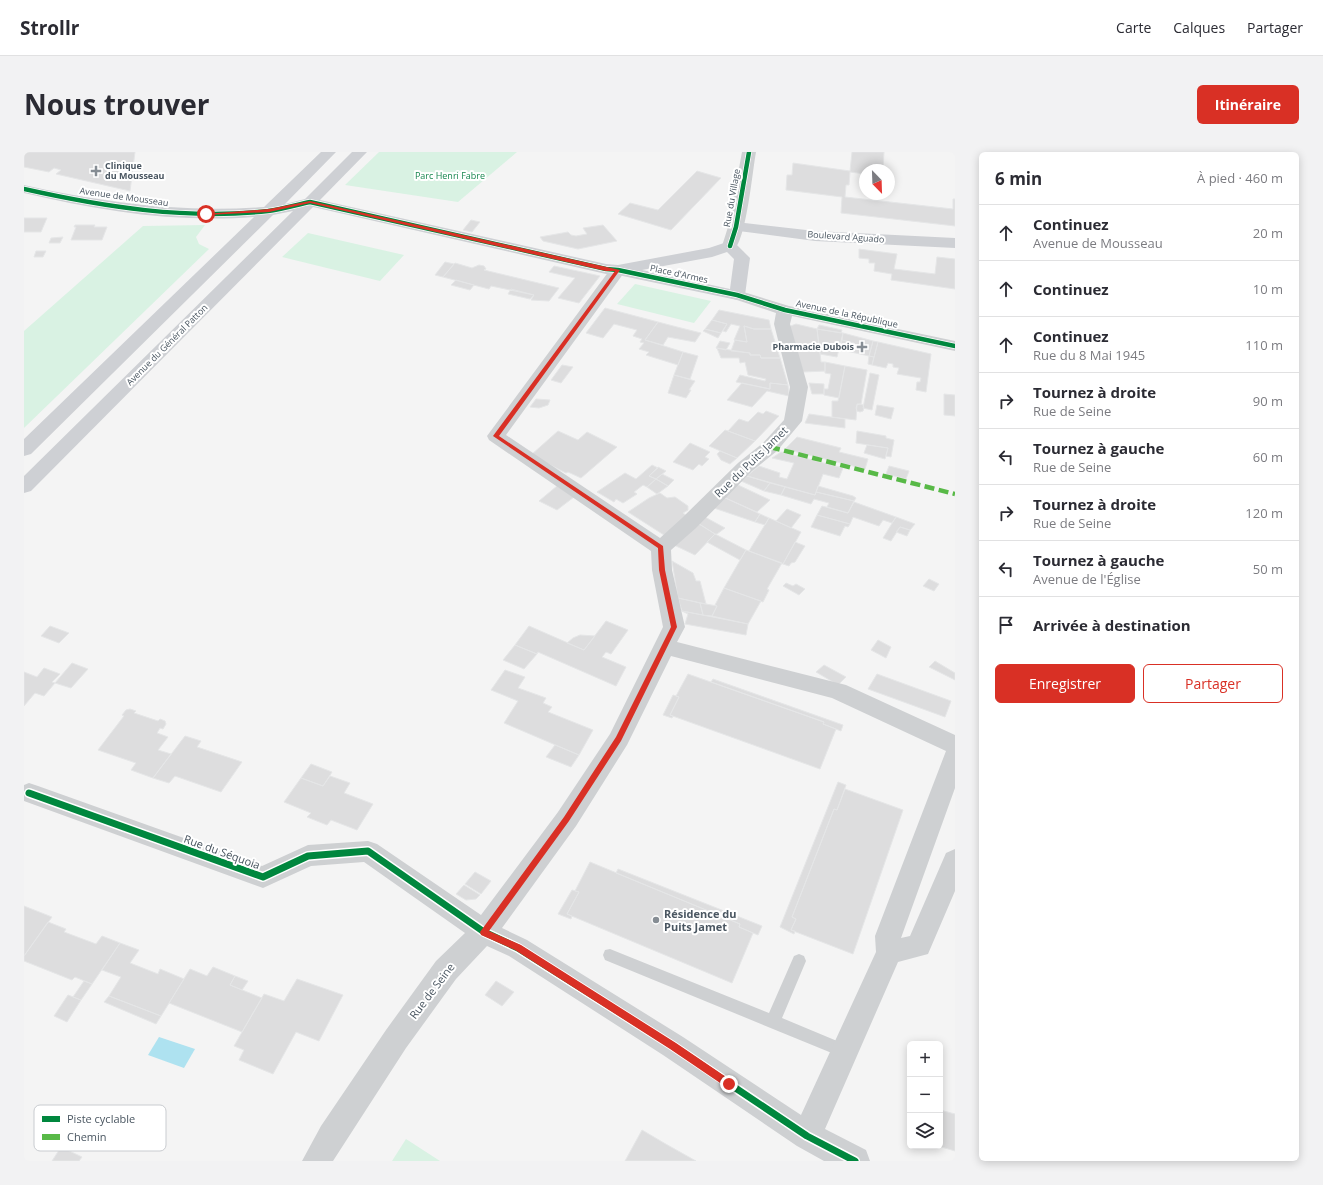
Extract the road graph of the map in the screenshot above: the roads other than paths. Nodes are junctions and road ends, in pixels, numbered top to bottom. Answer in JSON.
{"nodes":[{"id":1,"x":329,"y":152,"type":"edge"},
{"id":2,"x":360,"y":152,"type":"edge"},
{"id":3,"x":749,"y":152,"type":"edge"},
{"id":4,"x":294,"y":186,"type":"junction"},
{"id":5,"x":24,"y":189,"type":"edge"},
{"id":6,"x":310,"y":202,"type":"junction"},
{"id":7,"x":269,"y":211,"type":"junction"},
{"id":8,"x":286,"y":227,"type":"junction"},
{"id":9,"x":736,"y":227,"type":"junction"},
{"id":10,"x":955,"y":243,"type":"edge"},
{"id":11,"x":730,"y":246,"type":"junction"},
{"id":12,"x":618,"y":270,"type":"junction"},
{"id":13,"x":737,"y":295,"type":"junction"},
{"id":14,"x":785,"y":310,"type":"junction"},
{"id":15,"x":955,"y":346,"type":"edge"},
{"id":16,"x":24,"y":450,"type":"edge"},
{"id":17,"x":24,"y":488,"type":"edge"},
{"id":18,"x":661,"y":548,"type":"junction"},
{"id":19,"x":665,"y":647,"type":"junction"},
{"id":20,"x":955,"y":745,"type":"edge"},
{"id":21,"x":955,"y":756,"type":"edge"},
{"id":22,"x":29,"y":793,"type":"dead end"},
{"id":23,"x":955,"y":860,"type":"edge"},
{"id":24,"x":484,"y":932,"type":"junction"},
{"id":25,"x":888,"y":952,"type":"junction"},
{"id":26,"x":610,"y":955,"type":"dead end"},
{"id":27,"x":799,"y":962,"type":"dead end"},
{"id":28,"x":773,"y":1021,"type":"junction"},
{"id":29,"x":844,"y":1052,"type":"junction"},
{"id":30,"x":807,"y":1136,"type":"junction"},
{"id":31,"x":317,"y":1161,"type":"edge"},
{"id":32,"x":855,"y":1161,"type":"edge"}],
"edges":[{"from":1,"to":4,"type":"main road"},
{"from":2,"to":6,"type":"main road","name":"Avenue du Général Patton"},
{"from":3,"to":9,"type":"street","name":"Rue du Village"},
{"from":4,"to":6,"type":"main road"},
{"from":4,"to":7,"type":"main road"},
{"from":5,"to":7,"type":"main road","name":"Avenue de Mousseau"},
{"from":6,"to":7,"type":"main road","name":"Avenue de Mousseau"},
{"from":6,"to":8,"type":"main road","name":"Avenue du Général Patton"},
{"from":6,"to":12,"type":"main road"},
{"from":7,"to":8,"type":"main road"},
{"from":7,"to":16,"type":"main road"},
{"from":8,"to":17,"type":"main road","name":"Avenue du Général Patton"},
{"from":9,"to":10,"type":"main road","name":"Boulevard Aguado"},
{"from":9,"to":11,"type":"street","name":"Rue du Village"},
{"from":11,"to":12,"type":"main road","name":"Place d'Armes"},
{"from":11,"to":13,"type":"main road"},
{"from":12,"to":13,"type":"main road","name":"Place d'Armes"},
{"from":12,"to":18,"type":"street"},
{"from":13,"to":14,"type":"street","name":"Avenue de la République"},
{"from":14,"to":15,"type":"street","name":"Avenue de la République"},
{"from":14,"to":18,"type":"street","name":"Rue du Puits Jamet"},
{"from":18,"to":19,"type":"street","name":"Rue de Seine"},
{"from":19,"to":20,"type":"street"},
{"from":19,"to":24,"type":"street","name":"Rue de Seine"},
{"from":21,"to":25,"type":"street"},
{"from":22,"to":24,"type":"street","name":"Rue du Séquoia"},
{"from":23,"to":25,"type":"street"},
{"from":24,"to":30,"type":"street","name":"Rue du Séquoia"},
{"from":24,"to":31,"type":"street","name":"Rue de Seine"},
{"from":25,"to":29,"type":"street"},
{"from":26,"to":28,"type":"lane"},
{"from":27,"to":28,"type":"lane"},
{"from":28,"to":29,"type":"lane"},
{"from":29,"to":30,"type":"street"},
{"from":30,"to":32,"type":"street","name":"Rue du Séquoia"}]}
